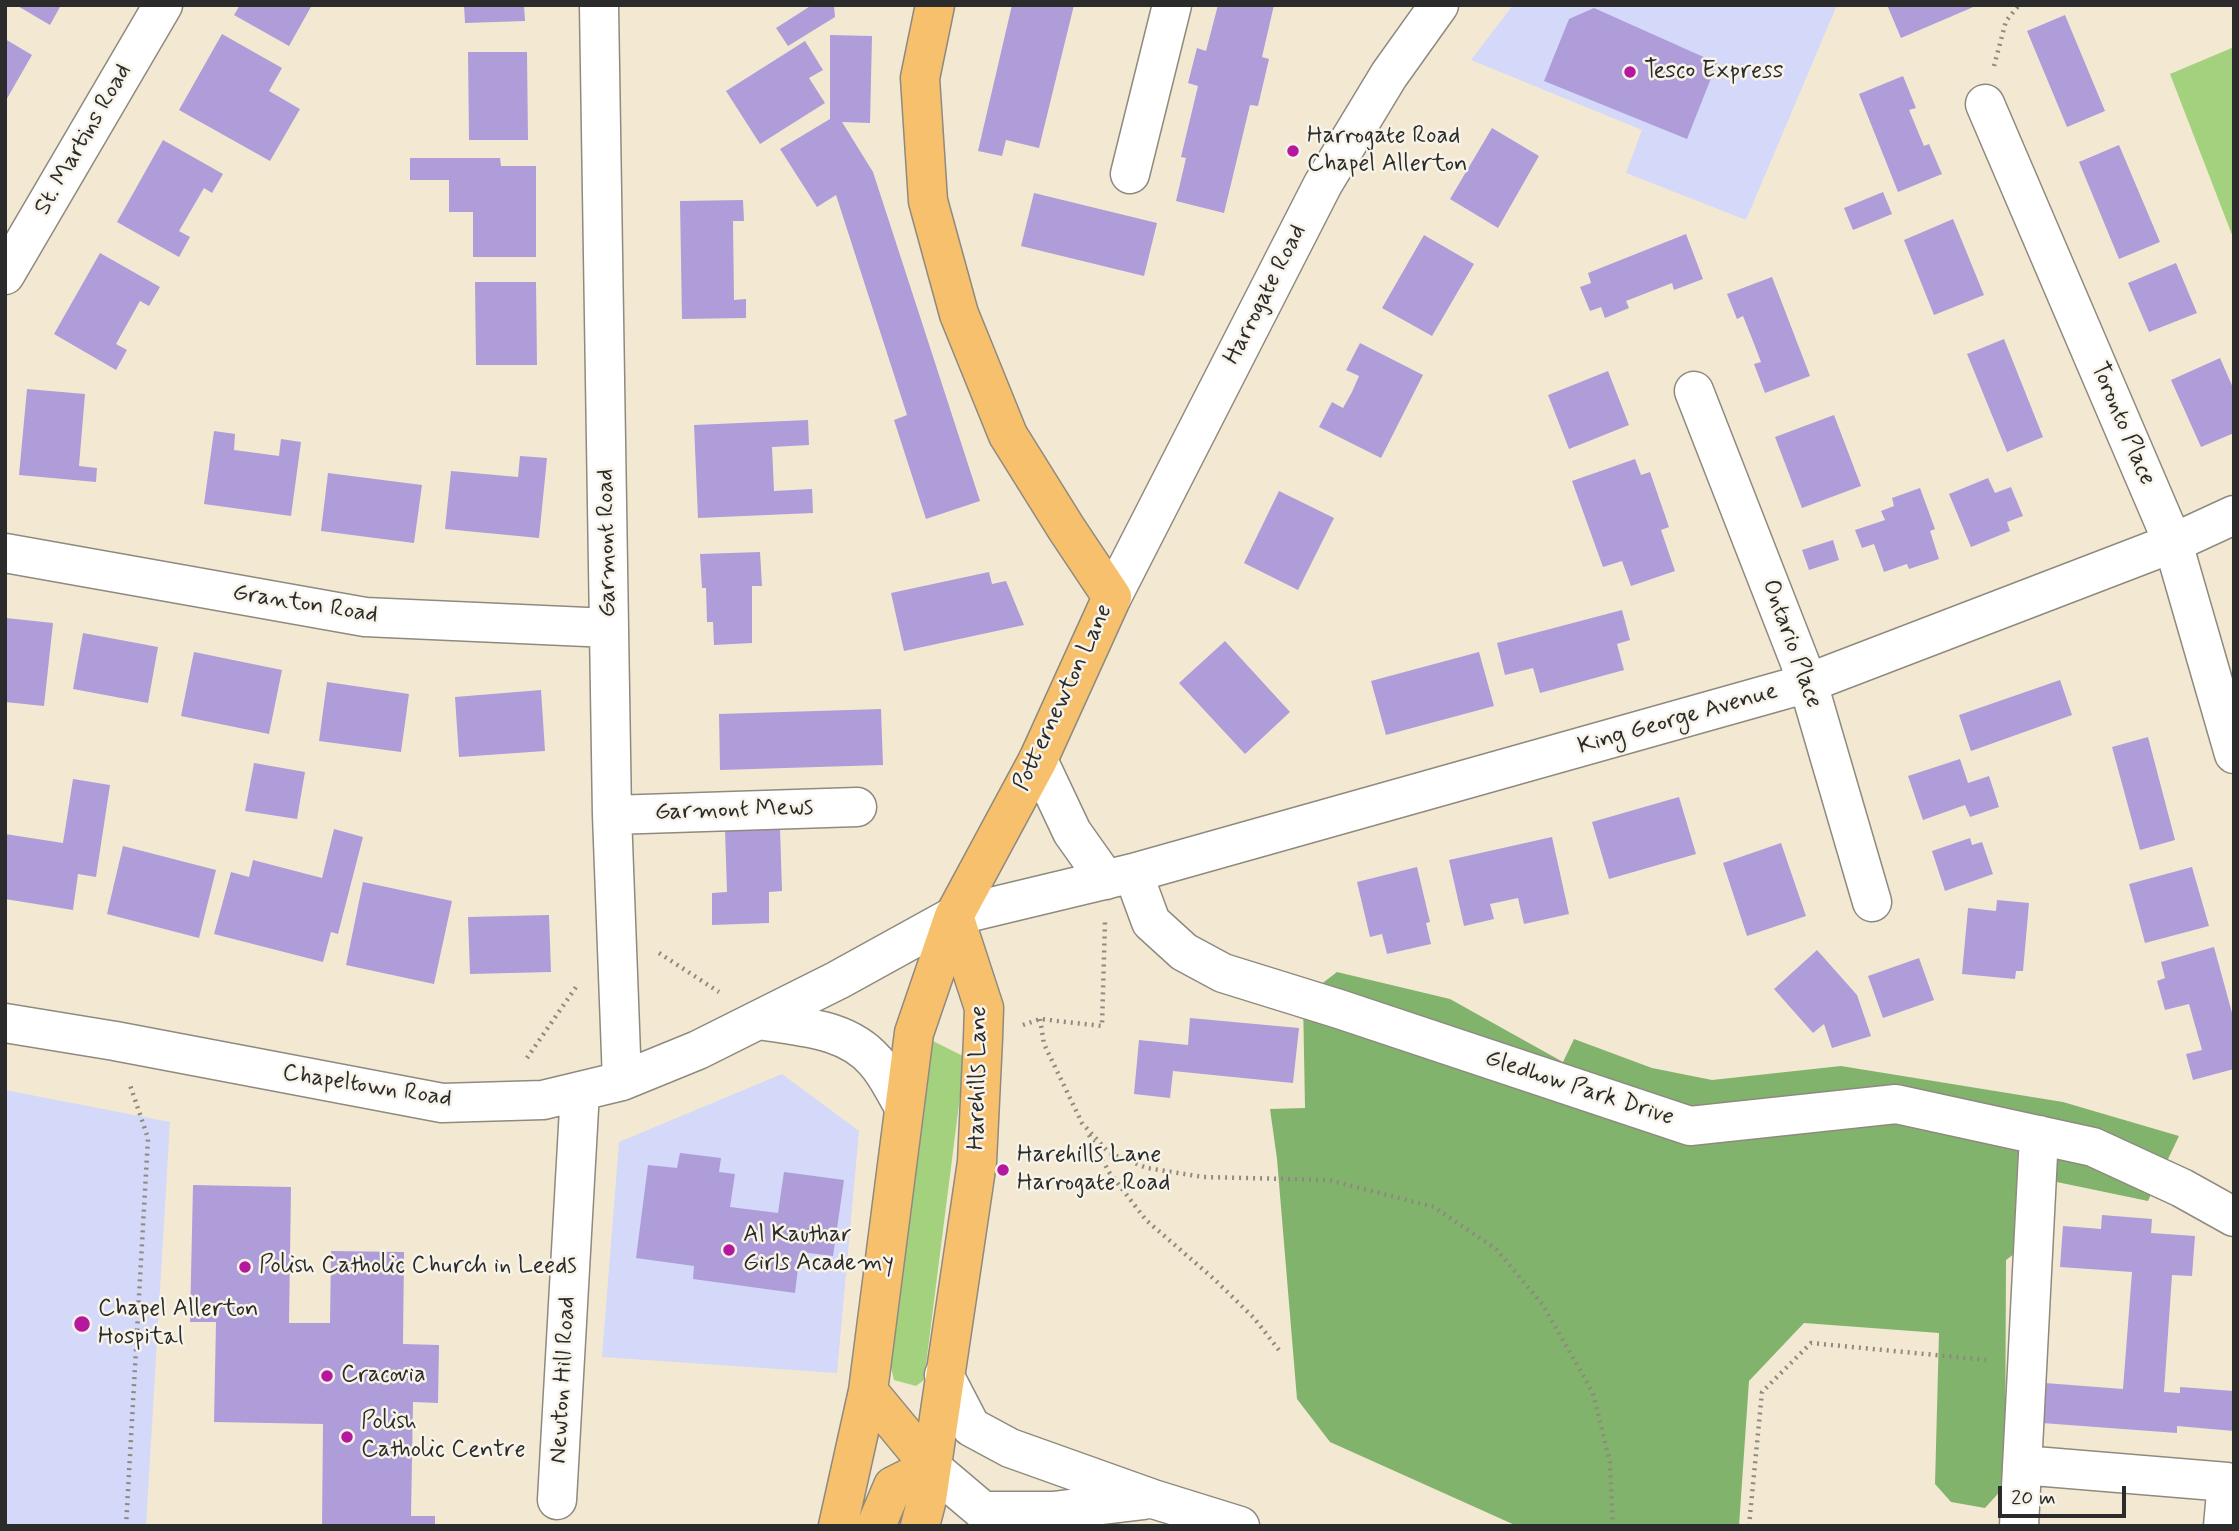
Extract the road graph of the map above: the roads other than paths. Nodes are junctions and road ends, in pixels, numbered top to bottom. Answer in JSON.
{"nodes":[{"id":1,"x":163,"y":5,"type":"edge"},
{"id":2,"x":599,"y":5,"type":"edge"},
{"id":3,"x":935,"y":5,"type":"edge"},
{"id":4,"x":1172,"y":5,"type":"edge"},
{"id":5,"x":1439,"y":5,"type":"edge"},
{"id":6,"x":1985,"y":104,"type":"road end"},
{"id":7,"x":1130,"y":174,"type":"dead end"},
{"id":8,"x":5,"y":275,"type":"edge"},
{"id":9,"x":1694,"y":391,"type":"dead end"},
{"id":10,"x":2234,"y":515,"type":"edge"},
{"id":11,"x":2173,"y":543,"type":"junction"},
{"id":12,"x":5,"y":553,"type":"edge"},
{"id":13,"x":1112,"y":597,"type":"junction"},
{"id":14,"x":609,"y":628,"type":"junction"},
{"id":15,"x":1808,"y":684,"type":"junction"},
{"id":16,"x":2234,"y":754,"type":"edge"},
{"id":17,"x":1038,"y":760,"type":"junction"},
{"id":18,"x":856,"y":807,"type":"dead end"},
{"id":19,"x":612,"y":815,"type":"junction"},
{"id":20,"x":1120,"y":876,"type":"junction"},
{"id":21,"x":1872,"y":902,"type":"dead end"},
{"id":22,"x":954,"y":916,"type":"junction"},
{"id":23,"x":760,"y":1020,"type":"junction"},
{"id":24,"x":5,"y":1023,"type":"edge"},
{"id":25,"x":622,"y":1081,"type":"junction"},
{"id":26,"x":580,"y":1091,"type":"junction"},
{"id":27,"x":904,"y":1107,"type":"junction"},
{"id":28,"x":2039,"y":1135,"type":"junction"},
{"id":29,"x":2234,"y":1217,"type":"edge"},
{"id":30,"x":944,"y":1375,"type":"junction"},
{"id":31,"x":868,"y":1391,"type":"junction"},
{"id":32,"x":1010,"y":1448,"type":"junction"},
{"id":33,"x":2022,"y":1465,"type":"junction"},
{"id":34,"x":931,"y":1467,"type":"junction"},
{"id":35,"x":1153,"y":1499,"type":"junction"},
{"id":36,"x":557,"y":1500,"type":"dead end"},
{"id":37,"x":969,"y":1518,"type":"edge"},
{"id":38,"x":838,"y":1526,"type":"edge"},
{"id":39,"x":876,"y":1526,"type":"edge"},
{"id":40,"x":920,"y":1526,"type":"edge"},
{"id":41,"x":1240,"y":1526,"type":"edge"},
{"id":42,"x":2019,"y":1526,"type":"edge"},
{"id":43,"x":2222,"y":1526,"type":"edge"}],
"edges":[{"from":1,"to":8,"type":"street","name":"St. Martins Road"},
{"from":2,"to":14,"type":"street","name":"Garmont Road"},
{"from":3,"to":13,"type":"main road","name":"Potternewton Lane"},
{"from":4,"to":7,"type":"street"},
{"from":5,"to":13,"type":"street","name":"Harrogate Road"},
{"from":6,"to":11,"type":"street","name":"Toronto Place"},
{"from":9,"to":15,"type":"street","name":"Ontario Place"},
{"from":10,"to":11,"type":"street","name":"King George Avenue"},
{"from":11,"to":15,"type":"street","name":"King George Avenue"},
{"from":11,"to":16,"type":"street","name":"Toronto Place"},
{"from":12,"to":14,"type":"street","name":"Granton Road"},
{"from":13,"to":17,"type":"main road","name":"Potternewton Lane"},
{"from":14,"to":19,"type":"street","name":"Garmont Road"},
{"from":15,"to":20,"type":"street","name":"King George Avenue"},
{"from":15,"to":21,"type":"street","name":"Ontario Place"},
{"from":17,"to":20,"type":"street"},
{"from":17,"to":22,"type":"main road","name":"Potternewton Lane"},
{"from":18,"to":19,"type":"street","name":"Garmont Mews"},
{"from":19,"to":25,"type":"street","name":"Garmont Road"},
{"from":20,"to":22,"type":"street","name":"King George Avenue"},
{"from":20,"to":28,"type":"street","name":"Gledhow Park Drive"},
{"from":22,"to":23,"type":"street","name":"Chapeltown Road"},
{"from":22,"to":27,"type":"main road"},
{"from":22,"to":30,"type":"main road","name":"Harehills Lane"},
{"from":23,"to":25,"type":"street","name":"Chapeltown Road"},
{"from":23,"to":27,"type":"street"},
{"from":24,"to":26,"type":"street","name":"Chapeltown Road"},
{"from":25,"to":26,"type":"street","name":"Chapeltown Road"},
{"from":26,"to":36,"type":"street","name":"Newton Hill Road"},
{"from":27,"to":31,"type":"main road"},
{"from":28,"to":29,"type":"street","name":"Gledhow Park Drive"},
{"from":28,"to":33,"type":"street"},
{"from":30,"to":32,"type":"street"},
{"from":30,"to":34,"type":"main road","name":"Harehills Lane"},
{"from":31,"to":34,"type":"main road"},
{"from":31,"to":38,"type":"main road"},
{"from":32,"to":34,"type":"street"},
{"from":32,"to":35,"type":"street"},
{"from":33,"to":42,"type":"street"},
{"from":33,"to":43,"type":"street"},
{"from":34,"to":37,"type":"street"},
{"from":34,"to":39,"type":"main road"},
{"from":34,"to":40,"type":"main road","name":"Harehills Lane"},
{"from":35,"to":37,"type":"street"},
{"from":35,"to":41,"type":"street"}]}
